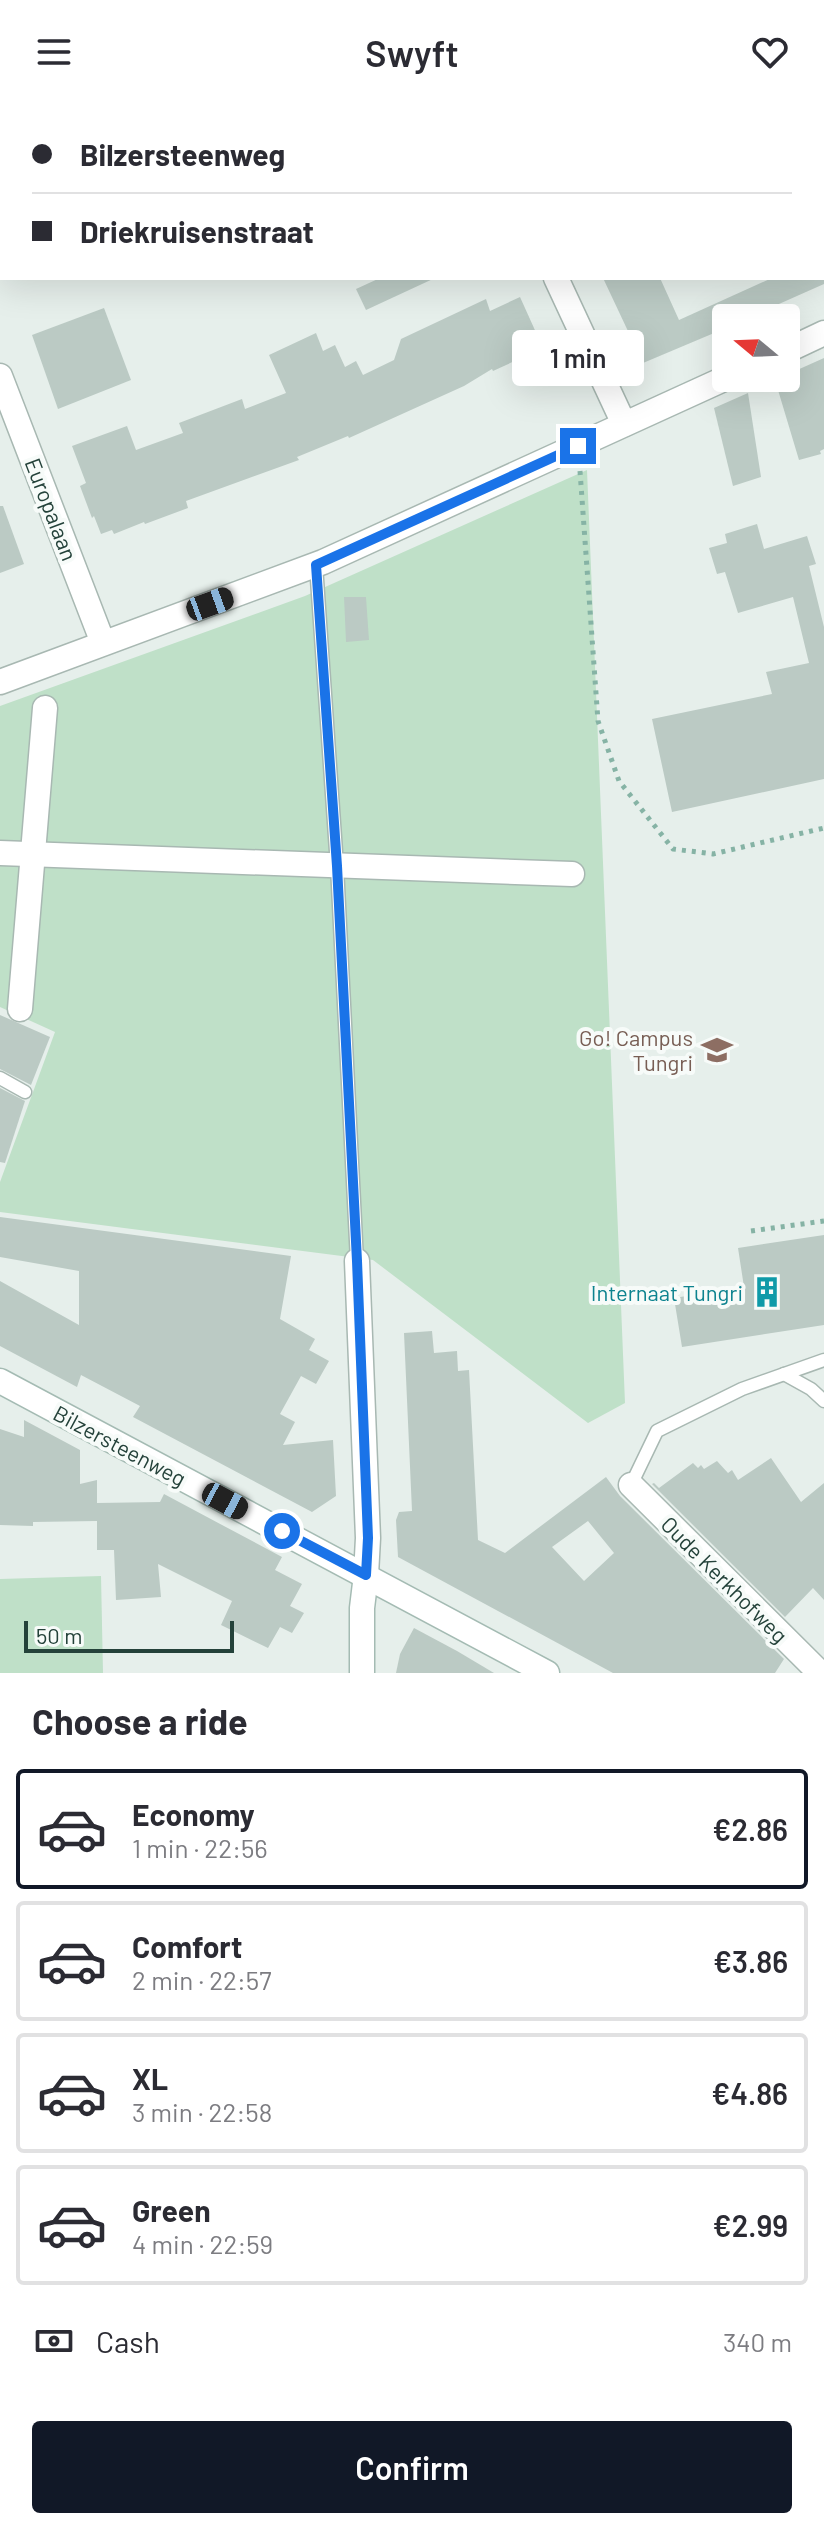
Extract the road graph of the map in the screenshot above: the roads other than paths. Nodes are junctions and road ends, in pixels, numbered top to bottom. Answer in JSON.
{"nodes":[{"id":1,"x":557,"y":280,"type":"edge"},
{"id":2,"x":824,"y":333,"type":"edge"},
{"id":3,"x":800,"y":344,"type":"edge"},
{"id":4,"x":0,"y":376,"type":"edge"},
{"id":5,"x":712,"y":384,"type":"edge"},
{"id":6,"x":624,"y":424,"type":"junction"},
{"id":7,"x":316,"y":565,"type":"junction"},
{"id":8,"x":103,"y":643,"type":"junction"},
{"id":9,"x":0,"y":682,"type":"edge"},
{"id":10,"x":45,"y":708,"type":"dead end"},
{"id":11,"x":0,"y":853,"type":"edge"},
{"id":12,"x":33,"y":854,"type":"junction"},
{"id":13,"x":337,"y":866,"type":"junction"},
{"id":14,"x":572,"y":874,"type":"dead end"},
{"id":15,"x":20,"y":1009,"type":"dead end"},
{"id":16,"x":0,"y":1078,"type":"edge"},
{"id":17,"x":25,"y":1092,"type":"dead end"},
{"id":18,"x":357,"y":1261,"type":"joint"},
{"id":19,"x":824,"y":1360,"type":"edge"},
{"id":20,"x":784,"y":1374,"type":"junction"},
{"id":21,"x":0,"y":1381,"type":"edge"},
{"id":22,"x":824,"y":1401,"type":"edge"},
{"id":23,"x":631,"y":1485,"type":"joint"},
{"id":24,"x":366,"y":1575,"type":"junction"},
{"id":25,"x":362,"y":1673,"type":"edge"},
{"id":26,"x":547,"y":1673,"type":"edge"},
{"id":27,"x":820,"y":1673,"type":"edge"}],
"edges":[{"from":1,"to":6,"type":"street"},
{"from":2,"to":3,"type":"street"},
{"from":4,"to":8,"type":"street","name":"Europalaan"},
{"from":5,"to":6,"type":"street"},
{"from":6,"to":7,"type":"street"},
{"from":7,"to":8,"type":"street"},
{"from":7,"to":13,"type":"lane"},
{"from":8,"to":9,"type":"street"},
{"from":10,"to":12,"type":"street"},
{"from":11,"to":12,"type":"street"},
{"from":12,"to":13,"type":"street"},
{"from":12,"to":15,"type":"street"},
{"from":13,"to":14,"type":"street"},
{"from":13,"to":18,"type":"lane"},
{"from":16,"to":17,"type":"lane"},
{"from":18,"to":24,"type":"street"},
{"from":19,"to":20,"type":"lane"},
{"from":20,"to":22,"type":"lane"},
{"from":20,"to":23,"type":"lane"},
{"from":21,"to":24,"type":"street","name":"Bilzersteenweg"},
{"from":23,"to":27,"type":"street","name":"Oude Kerkhofweg"},
{"from":24,"to":25,"type":"street"},
{"from":24,"to":26,"type":"street","name":"Bilzersteenweg"}]}
